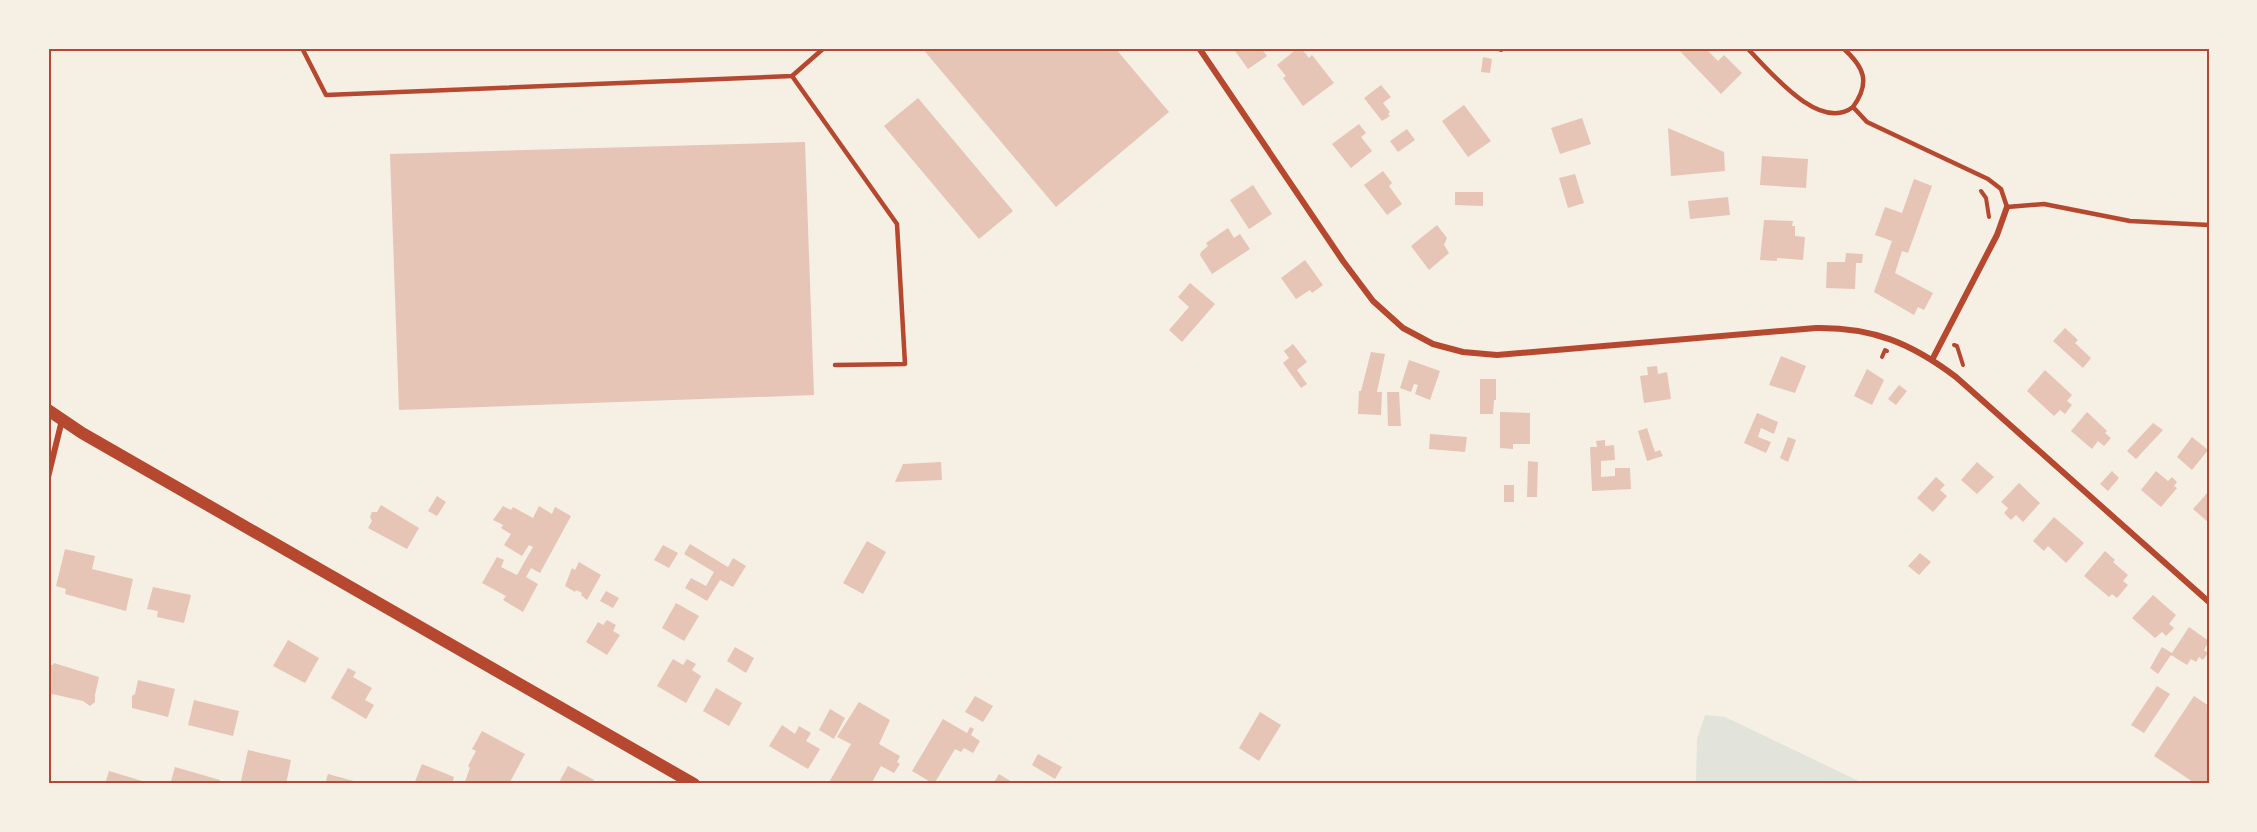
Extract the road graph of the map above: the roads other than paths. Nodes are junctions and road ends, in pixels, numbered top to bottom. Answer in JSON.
{"nodes":[{"id":1,"x":302,"y":48,"type":"edge"},
{"id":2,"x":824,"y":48,"type":"edge"},
{"id":3,"x":1199,"y":48,"type":"edge"},
{"id":4,"x":1747,"y":48,"type":"edge"},
{"id":5,"x":1843,"y":48,"type":"edge"},
{"id":6,"x":792,"y":76,"type":"junction"},
{"id":7,"x":1853,"y":107,"type":"junction"},
{"id":8,"x":2007,"y":207,"type":"junction"},
{"id":9,"x":2209,"y":225,"type":"edge"},
{"id":10,"x":1932,"y":360,"type":"junction"},
{"id":11,"x":835,"y":365,"type":"dead end"},
{"id":12,"x":48,"y":410,"type":"edge"},
{"id":13,"x":62,"y":420,"type":"junction"},
{"id":14,"x":48,"y":435,"type":"edge"},
{"id":15,"x":57,"y":438,"type":"junction"},
{"id":16,"x":48,"y":477,"type":"edge"},
{"id":17,"x":2209,"y":602,"type":"edge"},
{"id":18,"x":694,"y":784,"type":"edge"}],
"edges":[{"from":1,"to":6,"type":"lane"},
{"from":2,"to":6,"type":"lane"},
{"from":3,"to":10,"type":"street"},
{"from":4,"to":7,"type":"lane"},
{"from":5,"to":7,"type":"lane"},
{"from":6,"to":11,"type":"lane"},
{"from":7,"to":8,"type":"lane"},
{"from":8,"to":9,"type":"lane"},
{"from":8,"to":10,"type":"street"},
{"from":10,"to":17,"type":"street"},
{"from":12,"to":13,"type":"main road"},
{"from":13,"to":15,"type":"street"},
{"from":13,"to":18,"type":"main road"},
{"from":14,"to":15,"type":"street"},
{"from":15,"to":16,"type":"street"}]}
